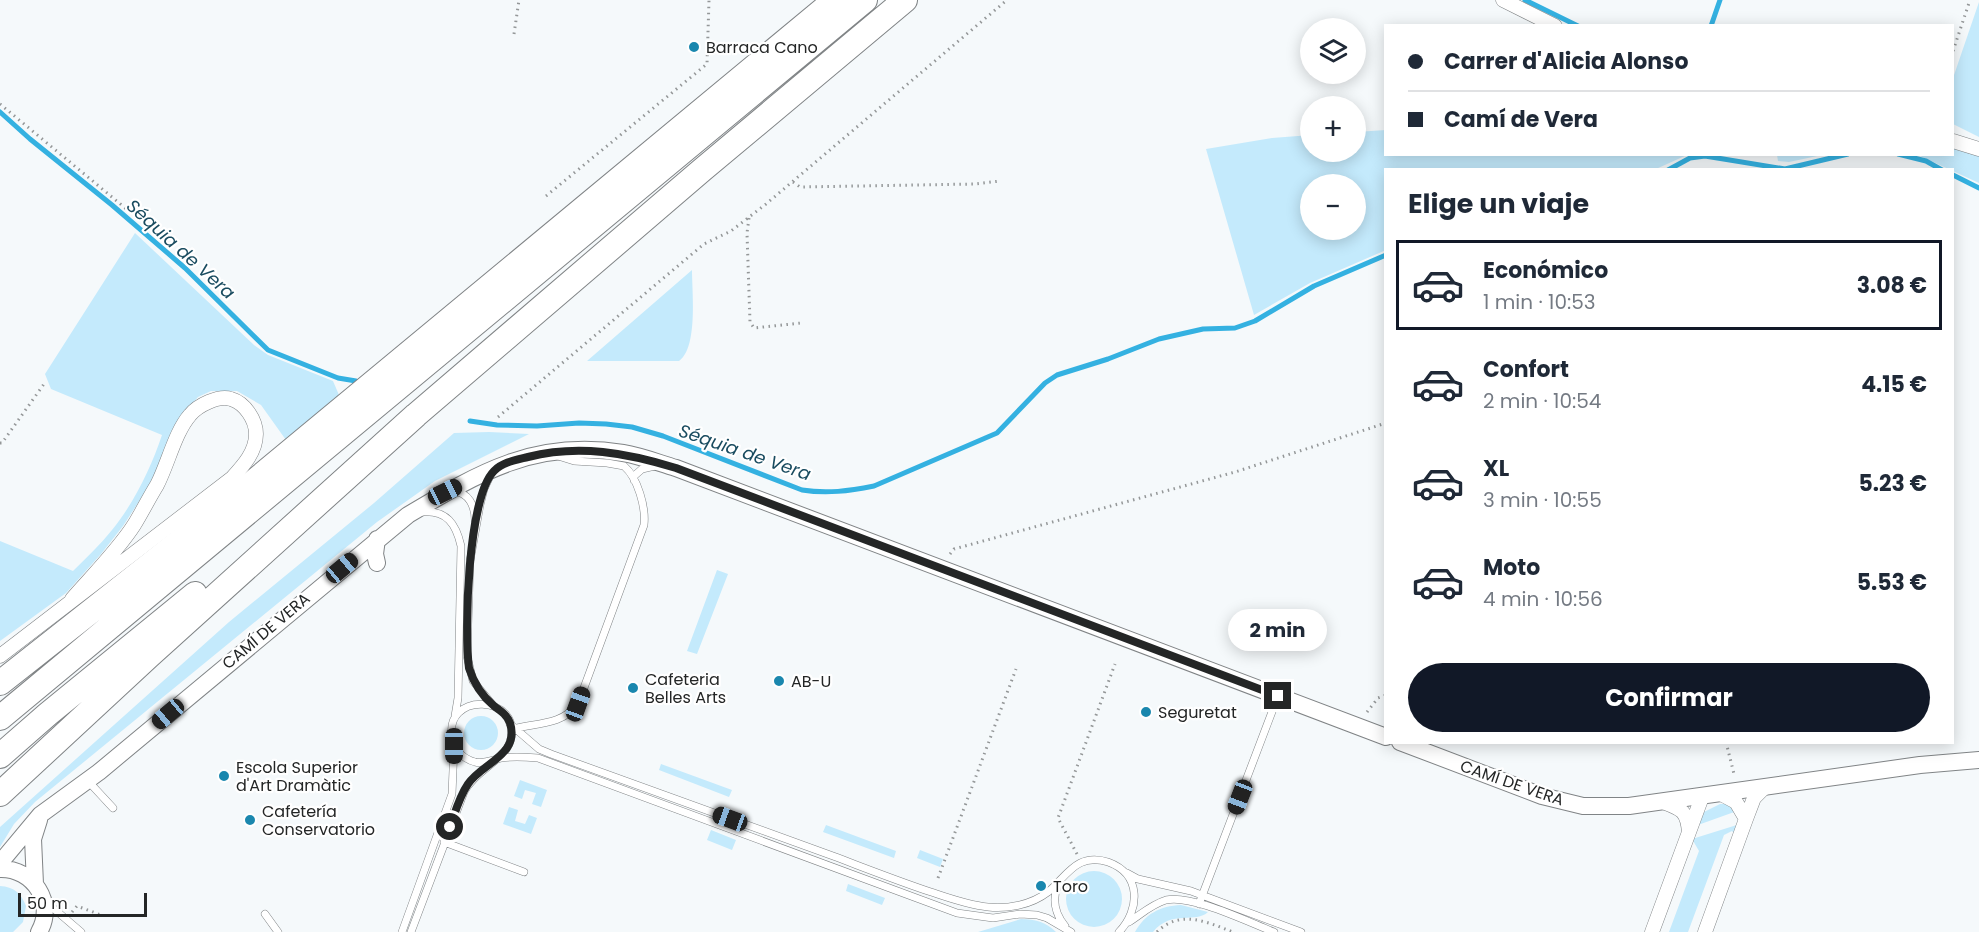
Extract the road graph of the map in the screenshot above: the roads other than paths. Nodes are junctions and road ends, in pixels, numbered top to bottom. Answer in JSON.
{"nodes":[{"id":1,"x":835,"y":0,"type":"edge"},
{"id":2,"x":865,"y":0,"type":"edge"},
{"id":3,"x":905,"y":0,"type":"edge"},
{"id":4,"x":1503,"y":0,"type":"edge"},
{"id":5,"x":1551,"y":24,"type":"edge"},
{"id":6,"x":1954,"y":141,"type":"edge"},
{"id":7,"x":1979,"y":149,"type":"edge"},
{"id":8,"x":416,"y":416,"type":"junction"},
{"id":9,"x":544,"y":453,"type":"junction"},
{"id":10,"x":503,"y":463,"type":"junction"},
{"id":11,"x":676,"y":468,"type":"junction"},
{"id":12,"x":634,"y":480,"type":"junction"},
{"id":13,"x":445,"y":492,"type":"junction"},
{"id":14,"x":408,"y":514,"type":"junction"},
{"id":15,"x":475,"y":531,"type":"junction"},
{"id":16,"x":377,"y":539,"type":"junction"},
{"id":17,"x":377,"y":563,"type":"dead end"},
{"id":18,"x":72,"y":599,"type":"junction"},
{"id":19,"x":0,"y":656,"type":"edge"},
{"id":20,"x":0,"y":683,"type":"edge"},
{"id":21,"x":1278,"y":696,"type":"junction"},
{"id":22,"x":494,"y":706,"type":"junction"},
{"id":23,"x":0,"y":718,"type":"edge"},
{"id":24,"x":455,"y":718,"type":"junction"},
{"id":25,"x":531,"y":724,"type":"junction"},
{"id":26,"x":514,"y":726,"type":"junction"},
{"id":27,"x":1384,"y":736,"type":"edge"},
{"id":28,"x":526,"y":739,"type":"junction"},
{"id":29,"x":1405,"y":744,"type":"edge"},
{"id":30,"x":454,"y":746,"type":"junction"},
{"id":31,"x":0,"y":756,"type":"edge"},
{"id":32,"x":496,"y":759,"type":"junction"},
{"id":33,"x":1979,"y":760,"type":"edge"},
{"id":34,"x":87,"y":781,"type":"junction"},
{"id":35,"x":1765,"y":787,"type":"junction"},
{"id":36,"x":3,"y":794,"type":"edge"},
{"id":37,"x":1721,"y":794,"type":"junction"},
{"id":38,"x":1702,"y":797,"type":"junction"},
{"id":39,"x":1663,"y":802,"type":"junction"},
{"id":40,"x":112,"y":808,"type":"dead end"},
{"id":41,"x":40,"y":815,"type":"junction"},
{"id":42,"x":1746,"y":819,"type":"junction"},
{"id":43,"x":1689,"y":832,"type":"junction"},
{"id":44,"x":444,"y":842,"type":"junction"},
{"id":45,"x":0,"y":863,"type":"edge"},
{"id":46,"x":1120,"y":868,"type":"junction"},
{"id":47,"x":0,"y":869,"type":"edge"},
{"id":48,"x":524,"y":872,"type":"dead end"},
{"id":49,"x":1061,"y":878,"type":"junction"},
{"id":50,"x":35,"y":884,"type":"junction"},
{"id":51,"x":1202,"y":895,"type":"junction"},
{"id":52,"x":44,"y":904,"type":"junction"},
{"id":53,"x":1199,"y":904,"type":"junction"},
{"id":54,"x":265,"y":914,"type":"dead end"},
{"id":55,"x":1126,"y":924,"type":"junction"},
{"id":56,"x":39,"y":932,"type":"edge"},
{"id":57,"x":81,"y":932,"type":"edge"},
{"id":58,"x":278,"y":932,"type":"edge"},
{"id":59,"x":402,"y":932,"type":"edge"},
{"id":60,"x":411,"y":932,"type":"edge"},
{"id":61,"x":1071,"y":932,"type":"edge"},
{"id":62,"x":1119,"y":932,"type":"edge"},
{"id":63,"x":1274,"y":932,"type":"edge"},
{"id":64,"x":1301,"y":932,"type":"edge"},
{"id":65,"x":1652,"y":932,"type":"edge"},
{"id":66,"x":1705,"y":932,"type":"edge"}],
"edges":[{"from":1,"to":20,"type":"highway"},
{"from":2,"to":23,"type":"highway"},
{"from":3,"to":8,"type":"highway"},
{"from":4,"to":5,"type":"street"},
{"from":6,"to":7,"type":"street"},
{"from":8,"to":31,"type":"highway"},
{"from":8,"to":36,"type":"highway"},
{"from":9,"to":10,"type":"street","name":"CAMÍ DE VERA"},
{"from":9,"to":11,"type":"street","name":"CAMÍ DE VERA"},
{"from":9,"to":12,"type":"lane"},
{"from":10,"to":13,"type":"street","name":"CAMÍ DE VERA"},
{"from":10,"to":15,"type":"lane"},
{"from":11,"to":12,"type":"lane"},
{"from":11,"to":21,"type":"street","name":"CAMÍ DE VERA"},
{"from":12,"to":25,"type":"lane"},
{"from":13,"to":14,"type":"street","name":"CAMÍ DE VERA"},
{"from":13,"to":15,"type":"lane"},
{"from":14,"to":16,"type":"street","name":"CAMÍ DE VERA"},
{"from":14,"to":24,"type":"lane"},
{"from":15,"to":22,"type":"lane"},
{"from":16,"to":17,"type":"street"},
{"from":16,"to":34,"type":"street","name":"CAMÍ DE VERA"},
{"from":18,"to":18,"type":"street"},
{"from":18,"to":19,"type":"street"},
{"from":21,"to":27,"type":"street","name":"CAMÍ DE VERA"},
{"from":21,"to":51,"type":"lane"},
{"from":22,"to":24,"type":"lane"},
{"from":22,"to":26,"type":"lane"},
{"from":24,"to":30,"type":"lane"},
{"from":25,"to":26,"type":"lane"},
{"from":25,"to":28,"type":"lane"},
{"from":26,"to":28,"type":"lane"},
{"from":26,"to":32,"type":"lane"},
{"from":28,"to":49,"type":"lane"},
{"from":29,"to":39,"type":"street","name":"CAMÍ DE VERA"},
{"from":30,"to":32,"type":"lane"},
{"from":30,"to":59,"type":"lane"},
{"from":32,"to":44,"type":"lane"},
{"from":32,"to":61,"type":"lane"},
{"from":33,"to":35,"type":"street","name":"CAMÍ DE VERA"},
{"from":34,"to":40,"type":"lane"},
{"from":34,"to":41,"type":"street","name":"CAMÍ DE VERA"},
{"from":35,"to":37,"type":"street","name":"CAMÍ DE VERA"},
{"from":35,"to":42,"type":"street"},
{"from":37,"to":38,"type":"street","name":"CAMÍ DE VERA"},
{"from":37,"to":42,"type":"street"},
{"from":38,"to":39,"type":"street","name":"CAMÍ DE VERA"},
{"from":38,"to":43,"type":"street"},
{"from":39,"to":43,"type":"street"},
{"from":41,"to":45,"type":"street","name":"CAMÍ DE VERA"},
{"from":41,"to":50,"type":"street"},
{"from":42,"to":66,"type":"street"},
{"from":43,"to":65,"type":"street"},
{"from":44,"to":48,"type":"lane"},
{"from":44,"to":60,"type":"lane"},
{"from":46,"to":49,"type":"lane"},
{"from":46,"to":51,"type":"lane"},
{"from":46,"to":55,"type":"lane"},
{"from":47,"to":50,"type":"street"},
{"from":49,"to":61,"type":"lane"},
{"from":50,"to":52,"type":"street"},
{"from":51,"to":53,"type":"lane"},
{"from":51,"to":64,"type":"lane"},
{"from":52,"to":56,"type":"street"},
{"from":52,"to":57,"type":"lane"},
{"from":53,"to":55,"type":"lane"},
{"from":53,"to":63,"type":"lane"},
{"from":54,"to":58,"type":"lane"},
{"from":55,"to":62,"type":"lane"}]}
